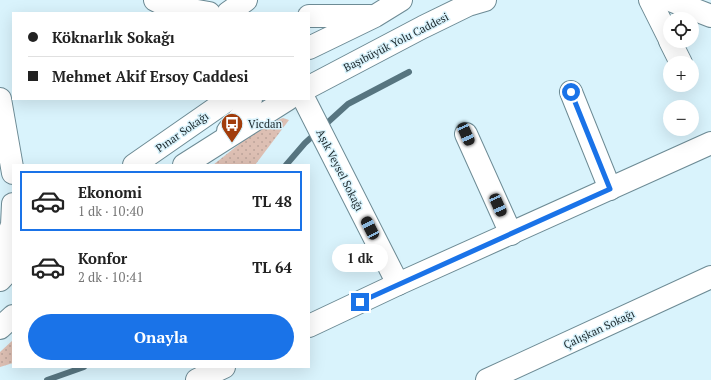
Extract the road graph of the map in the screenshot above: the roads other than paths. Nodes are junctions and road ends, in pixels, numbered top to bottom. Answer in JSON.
{"nodes":[{"id":1,"x":154,"y":0,"type":"edge"},
{"id":2,"x":246,"y":0,"type":"edge"},
{"id":3,"x":401,"y":0,"type":"edge"},
{"id":4,"x":650,"y":0,"type":"edge"},
{"id":5,"x":670,"y":0,"type":"edge"},
{"id":6,"x":475,"y":2,"type":"edge"},
{"id":7,"x":203,"y":12,"type":"edge"},
{"id":8,"x":229,"y":12,"type":"edge"},
{"id":9,"x":310,"y":16,"type":"edge"},
{"id":10,"x":375,"y":16,"type":"junction"},
{"id":11,"x":711,"y":16,"type":"edge"},
{"id":12,"x":663,"y":27,"type":"edge"},
{"id":13,"x":310,"y":48,"type":"edge"},
{"id":14,"x":310,"y":86,"type":"edge"},
{"id":15,"x":571,"y":92,"type":"dead end"},
{"id":16,"x":0,"y":99,"type":"edge"},
{"id":17,"x":228,"y":100,"type":"edge"},
{"id":18,"x":250,"y":100,"type":"edge"},
{"id":19,"x":286,"y":100,"type":"edge"},
{"id":20,"x":305,"y":100,"type":"edge"},
{"id":21,"x":466,"y":134,"type":"dead end"},
{"id":22,"x":711,"y":143,"type":"edge"},
{"id":23,"x":215,"y":145,"type":"junction"},
{"id":24,"x":135,"y":164,"type":"edge"},
{"id":25,"x":186,"y":164,"type":"edge"},
{"id":26,"x":12,"y":167,"type":"edge"},
{"id":27,"x":610,"y":189,"type":"junction"},
{"id":28,"x":12,"y":225,"type":"edge"},
{"id":29,"x":511,"y":234,"type":"junction"},
{"id":30,"x":0,"y":256,"type":"edge"},
{"id":31,"x":12,"y":267,"type":"edge"},
{"id":32,"x":711,"y":277,"type":"edge"},
{"id":33,"x":0,"y":280,"type":"edge"},
{"id":34,"x":398,"y":284,"type":"junction"},
{"id":35,"x":12,"y":317,"type":"edge"},
{"id":36,"x":310,"y":326,"type":"edge"},
{"id":37,"x":0,"y":328,"type":"edge"},
{"id":38,"x":222,"y":368,"type":"edge"},
{"id":39,"x":196,"y":380,"type":"edge"},
{"id":40,"x":487,"y":380,"type":"edge"}],
"edges":[{"from":1,"to":7,"type":"street"},
{"from":2,"to":8,"type":"street"},
{"from":3,"to":10,"type":"street"},
{"from":4,"to":12,"type":"street"},
{"from":5,"to":11,"type":"street"},
{"from":6,"to":14,"type":"street","name":"Başıbüyük Yolu Caddesi"},
{"from":9,"to":10,"type":"street"},
{"from":10,"to":13,"type":"street"},
{"from":15,"to":27,"type":"street"},
{"from":16,"to":26,"type":"street"},
{"from":17,"to":24,"type":"street","name":"Pınar Sokağı"},
{"from":18,"to":23,"type":"street"},
{"from":19,"to":23,"type":"street"},
{"from":20,"to":34,"type":"street","name":"Aşık Veysel Sokağı"},
{"from":21,"to":29,"type":"street"},
{"from":22,"to":27,"type":"street"},
{"from":23,"to":25,"type":"street"},
{"from":27,"to":29,"type":"street"},
{"from":28,"to":30,"type":"street"},
{"from":29,"to":34,"type":"street"},
{"from":31,"to":33,"type":"street"},
{"from":32,"to":40,"type":"street","name":"Çalışkan Sokağı"},
{"from":34,"to":36,"type":"street"},
{"from":35,"to":37,"type":"street"},
{"from":38,"to":39,"type":"street"}]}
